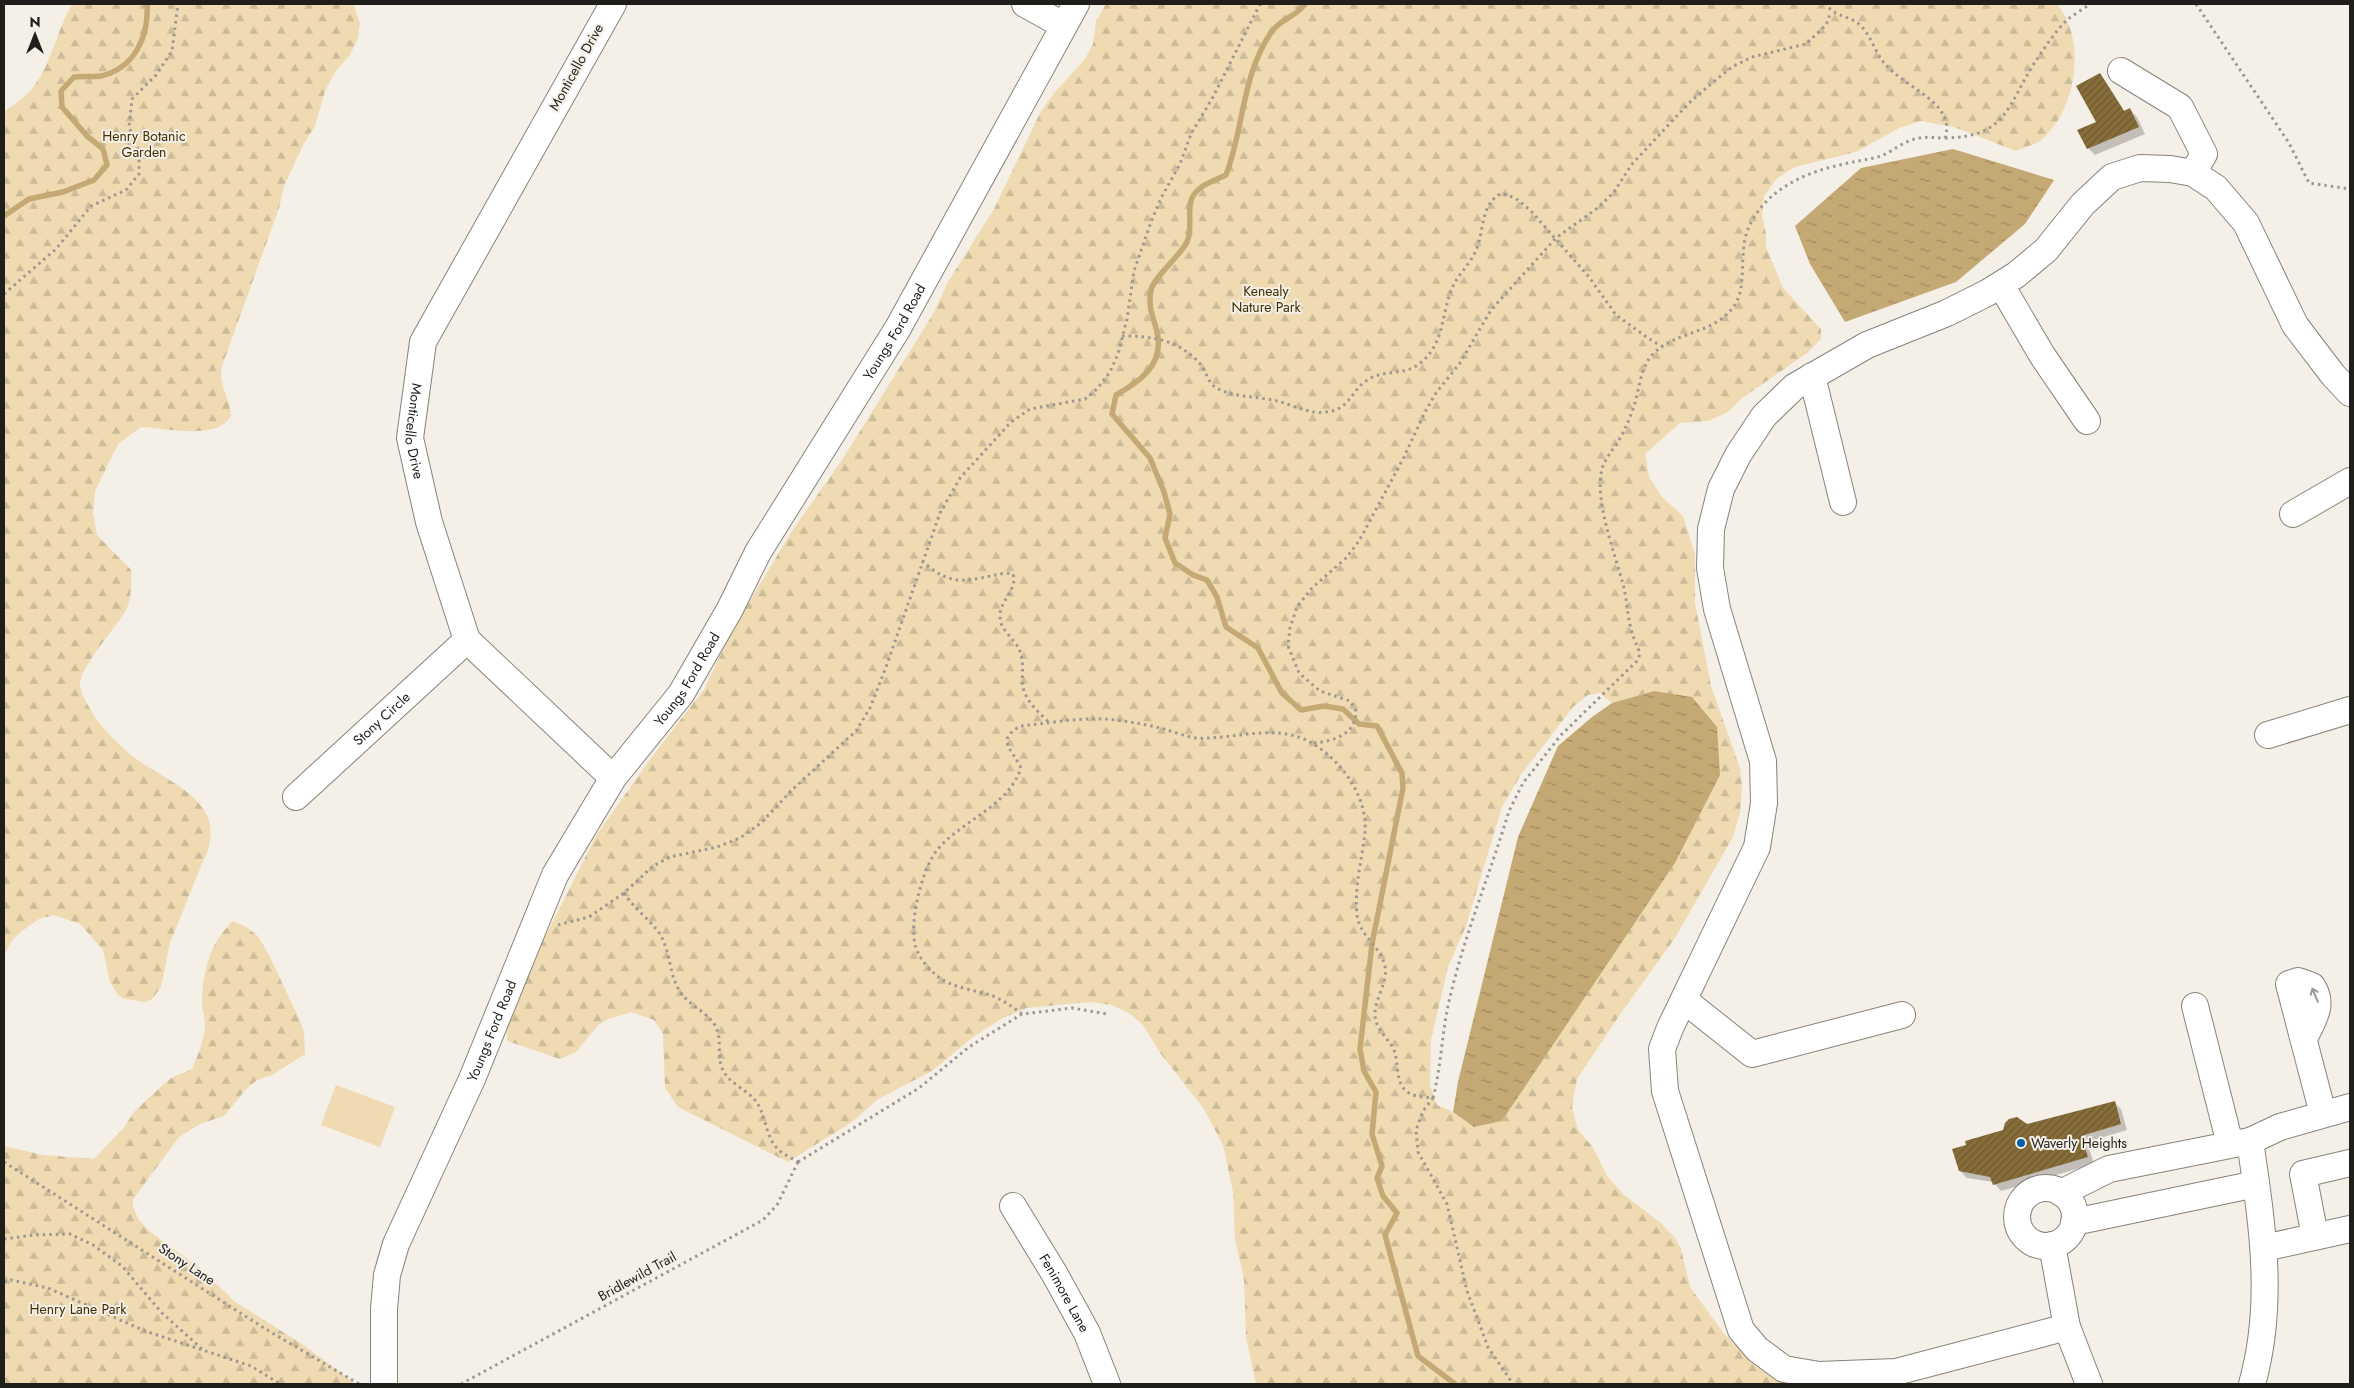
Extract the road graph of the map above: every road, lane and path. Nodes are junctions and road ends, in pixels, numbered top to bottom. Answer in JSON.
{"nodes":[{"id":1,"x":178,"y":4,"type":"edge"},
{"id":2,"x":613,"y":4,"type":"edge"},
{"id":3,"x":1025,"y":4,"type":"edge"},
{"id":4,"x":1260,"y":4,"type":"edge"},
{"id":5,"x":1826,"y":4,"type":"edge"},
{"id":6,"x":2090,"y":4,"type":"edge"},
{"id":7,"x":2196,"y":4,"type":"edge"},
{"id":8,"x":1830,"y":12,"type":"junction"},
{"id":9,"x":1069,"y":15,"type":"edge"},
{"id":10,"x":2121,"y":71,"type":"dead end"},
{"id":11,"x":1945,"y":138,"type":"junction"},
{"id":12,"x":2193,"y":173,"type":"junction"},
{"id":13,"x":2350,"y":190,"type":"edge"},
{"id":14,"x":1556,"y":238,"type":"junction"},
{"id":15,"x":2001,"y":285,"type":"junction"},
{"id":16,"x":4,"y":294,"type":"edge"},
{"id":17,"x":1122,"y":336,"type":"junction"},
{"id":18,"x":1661,"y":346,"type":"junction"},
{"id":19,"x":1812,"y":376,"type":"junction"},
{"id":20,"x":2345,"y":382,"type":"edge"},
{"id":21,"x":2087,"y":422,"type":"dead end"},
{"id":22,"x":2350,"y":481,"type":"edge"},
{"id":23,"x":1843,"y":502,"type":"dead end"},
{"id":24,"x":2293,"y":514,"type":"dead end"},
{"id":25,"x":922,"y":561,"type":"junction"},
{"id":26,"x":467,"y":640,"type":"junction"},
{"id":27,"x":2350,"y":710,"type":"edge"},
{"id":28,"x":1050,"y":724,"type":"junction"},
{"id":29,"x":2268,"y":735,"type":"dead end"},
{"id":30,"x":1313,"y":743,"type":"junction"},
{"id":31,"x":613,"y":778,"type":"junction"},
{"id":32,"x":296,"y":797,"type":"dead end"},
{"id":33,"x":624,"y":894,"type":"junction"},
{"id":34,"x":533,"y":929,"type":"junction"},
{"id":35,"x":1684,"y":1000,"type":"junction"},
{"id":36,"x":2196,"y":1006,"type":"dead end"},
{"id":37,"x":1022,"y":1014,"type":"junction"},
{"id":38,"x":1107,"y":1014,"type":"dead end"},
{"id":39,"x":1902,"y":1015,"type":"dead end"},
{"id":40,"x":2304,"y":1039,"type":"dead end"},
{"id":41,"x":1433,"y":1098,"type":"junction"},
{"id":42,"x":2350,"y":1107,"type":"edge"},
{"id":43,"x":2323,"y":1114,"type":"junction"},
{"id":44,"x":2232,"y":1144,"type":"junction"},
{"id":45,"x":4,"y":1162,"type":"edge"},
{"id":46,"x":798,"y":1162,"type":"junction"},
{"id":47,"x":2350,"y":1163,"type":"edge"},
{"id":48,"x":2256,"y":1184,"type":"junction"},
{"id":49,"x":2061,"y":1193,"type":"junction"},
{"id":50,"x":1013,"y":1206,"type":"dead end"},
{"id":51,"x":2074,"y":1222,"type":"junction"},
{"id":52,"x":2350,"y":1228,"type":"edge"},
{"id":53,"x":2315,"y":1236,"type":"junction"},
{"id":54,"x":4,"y":1239,"type":"edge"},
{"id":55,"x":2052,"y":1245,"type":"junction"},
{"id":56,"x":2264,"y":1248,"type":"junction"},
{"id":57,"x":4,"y":1282,"type":"edge"},
{"id":58,"x":2067,"y":1326,"type":"junction"},
{"id":59,"x":205,"y":1351,"type":"junction"},
{"id":60,"x":280,"y":1384,"type":"edge"},
{"id":61,"x":360,"y":1384,"type":"edge"},
{"id":62,"x":384,"y":1384,"type":"edge"},
{"id":63,"x":462,"y":1384,"type":"edge"},
{"id":64,"x":1107,"y":1384,"type":"edge"},
{"id":65,"x":1512,"y":1384,"type":"edge"},
{"id":66,"x":2089,"y":1384,"type":"edge"},
{"id":67,"x":2252,"y":1384,"type":"edge"}],
"edges":[{"from":1,"to":16,"type":"path"},
{"from":2,"to":26,"type":"street","name":"Monticello Drive"},
{"from":3,"to":9,"type":"street"},
{"from":4,"to":17,"type":"path"},
{"from":5,"to":8,"type":"path"},
{"from":6,"to":11,"type":"path"},
{"from":7,"to":13,"type":"path"},
{"from":8,"to":11,"type":"path"},
{"from":8,"to":14,"type":"path"},
{"from":9,"to":31,"type":"street","name":"Youngs Ford Road"},
{"from":10,"to":12,"type":"street"},
{"from":11,"to":18,"type":"path"},
{"from":12,"to":15,"type":"street"},
{"from":12,"to":20,"type":"street"},
{"from":14,"to":17,"type":"path"},
{"from":14,"to":18,"type":"path"},
{"from":14,"to":30,"type":"path"},
{"from":15,"to":19,"type":"street"},
{"from":15,"to":21,"type":"street"},
{"from":17,"to":25,"type":"path"},
{"from":18,"to":41,"type":"path"},
{"from":19,"to":23,"type":"street"},
{"from":19,"to":35,"type":"street"},
{"from":22,"to":24,"type":"street"},
{"from":25,"to":28,"type":"path"},
{"from":25,"to":33,"type":"path"},
{"from":26,"to":31,"type":"street","name":"Monticello Drive"},
{"from":26,"to":32,"type":"street","name":"Stony Circle"},
{"from":27,"to":29,"type":"street"},
{"from":28,"to":30,"type":"path"},
{"from":28,"to":37,"type":"path"},
{"from":30,"to":41,"type":"path"},
{"from":31,"to":34,"type":"street","name":"Youngs Ford Road"},
{"from":33,"to":34,"type":"path"},
{"from":33,"to":46,"type":"path"},
{"from":34,"to":62,"type":"street","name":"Youngs Ford Road"},
{"from":35,"to":39,"type":"street"},
{"from":35,"to":58,"type":"street"},
{"from":36,"to":44,"type":"street"},
{"from":37,"to":38,"type":"path"},
{"from":37,"to":46,"type":"path"},
{"from":40,"to":43,"type":"street"},
{"from":41,"to":65,"type":"path"},
{"from":42,"to":43,"type":"street"},
{"from":43,"to":44,"type":"street"},
{"from":44,"to":48,"type":"street"},
{"from":44,"to":49,"type":"street"},
{"from":45,"to":61,"type":"path","name":"Stony Lane"},
{"from":46,"to":63,"type":"path","name":"Bridlewild Trail"},
{"from":47,"to":53,"type":"street"},
{"from":48,"to":51,"type":"street"},
{"from":48,"to":56,"type":"street"},
{"from":49,"to":51,"type":"street"},
{"from":49,"to":55,"type":"street"},
{"from":50,"to":64,"type":"street","name":"Fenimore Lane"},
{"from":51,"to":55,"type":"street"},
{"from":52,"to":53,"type":"street"},
{"from":53,"to":56,"type":"street"},
{"from":54,"to":59,"type":"path"},
{"from":55,"to":58,"type":"street"},
{"from":56,"to":67,"type":"street"},
{"from":57,"to":59,"type":"path"},
{"from":58,"to":66,"type":"street"},
{"from":59,"to":60,"type":"path"}]}
